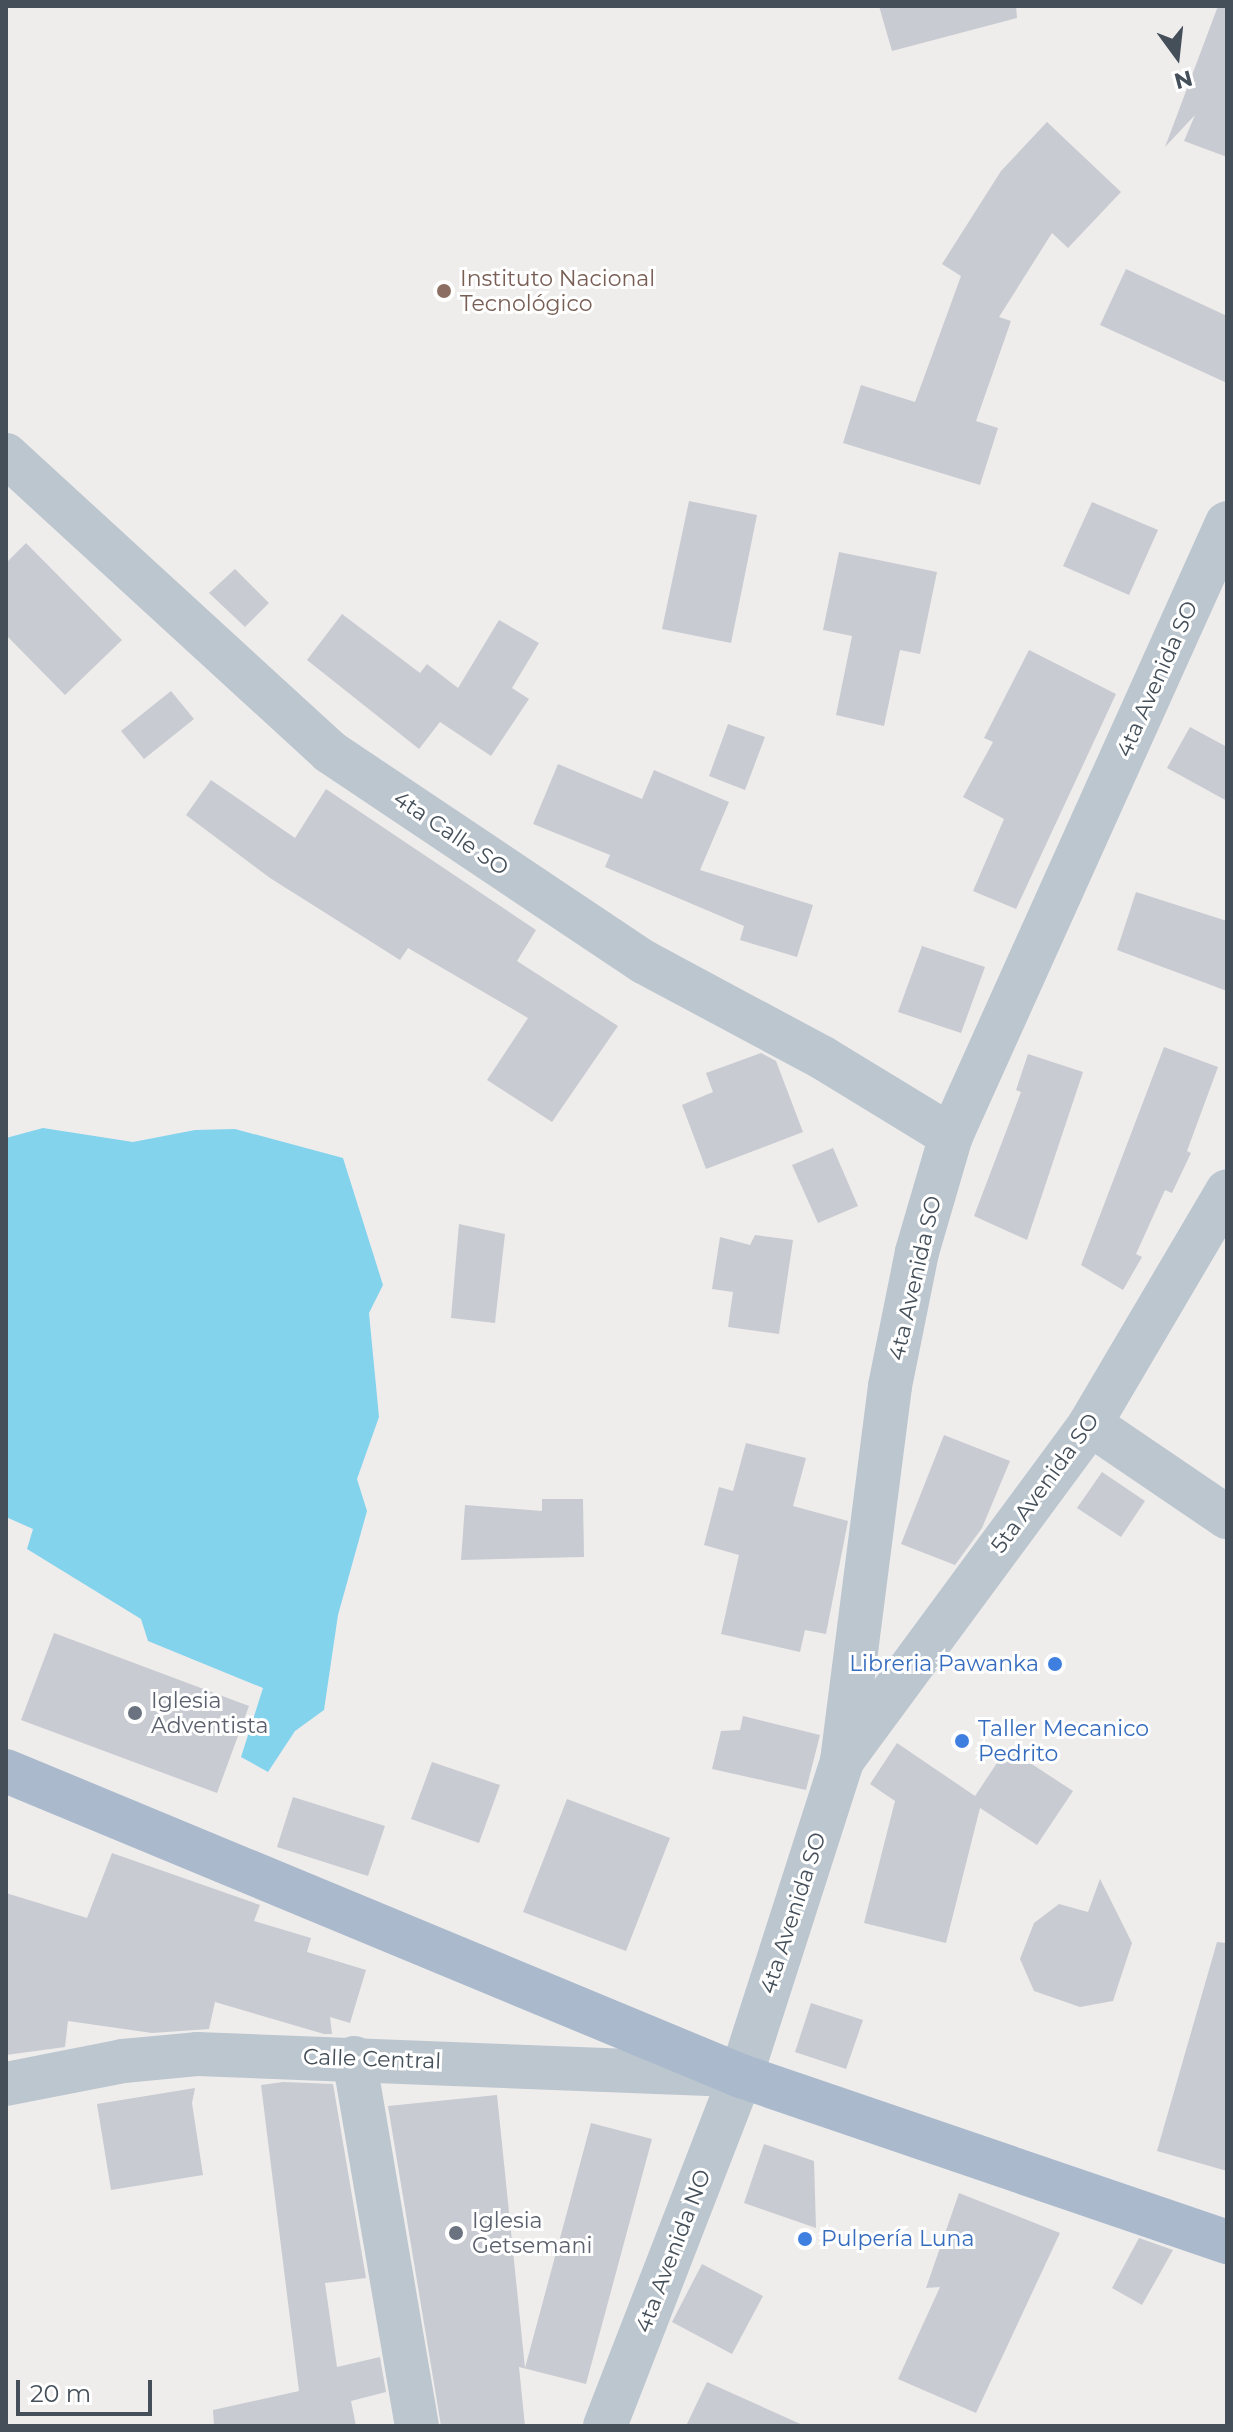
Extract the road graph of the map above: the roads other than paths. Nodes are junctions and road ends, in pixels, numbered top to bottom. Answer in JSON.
{"nodes":[{"id":1,"x":6,"y":455,"type":"edge"},
{"id":2,"x":1227,"y":523,"type":"edge"},
{"id":3,"x":951,"y":1136,"type":"junction"},
{"id":4,"x":1227,"y":1191,"type":"edge"},
{"id":5,"x":1090,"y":1424,"type":"junction"},
{"id":6,"x":1227,"y":1517,"type":"edge"},
{"id":7,"x":842,"y":1761,"type":"junction"},
{"id":8,"x":6,"y":1771,"type":"edge"},
{"id":9,"x":354,"y":2058,"type":"junction"},
{"id":10,"x":741,"y":2076,"type":"junction"},
{"id":11,"x":6,"y":2084,"type":"edge"},
{"id":12,"x":1227,"y":2242,"type":"edge"},
{"id":13,"x":417,"y":2426,"type":"edge"},
{"id":14,"x":605,"y":2426,"type":"edge"}],
"edges":[{"from":1,"to":3,"type":"street","name":"4ta Calle SO"},
{"from":2,"to":3,"type":"street","name":"4ta Avenida SO"},
{"from":3,"to":7,"type":"street","name":"4ta Avenida SO"},
{"from":4,"to":5,"type":"street","name":"5ta Avenida SO"},
{"from":5,"to":6,"type":"street"},
{"from":5,"to":7,"type":"street","name":"5ta Avenida SO"},
{"from":7,"to":10,"type":"street","name":"4ta Avenida SO"},
{"from":8,"to":10,"type":"main road"},
{"from":9,"to":10,"type":"street","name":"Calle Central"},
{"from":9,"to":11,"type":"street","name":"Calle Central"},
{"from":9,"to":13,"type":"street"},
{"from":10,"to":12,"type":"main road"},
{"from":10,"to":14,"type":"street","name":"4ta Avenida NO"}]}
